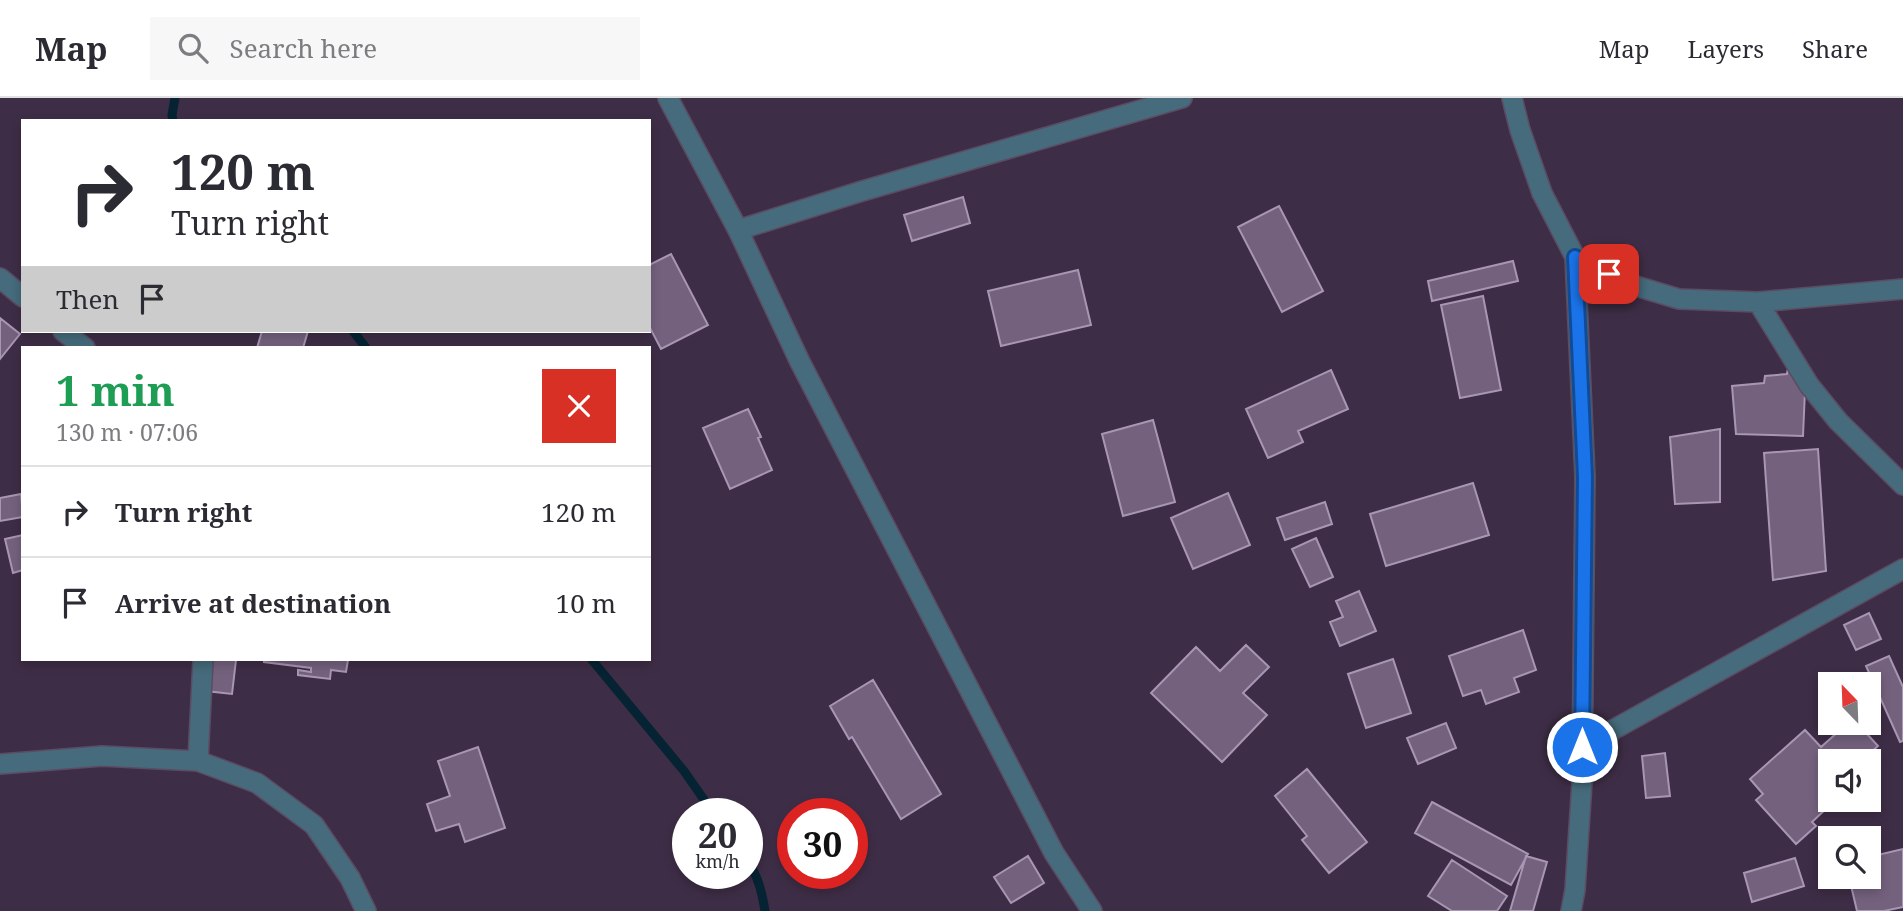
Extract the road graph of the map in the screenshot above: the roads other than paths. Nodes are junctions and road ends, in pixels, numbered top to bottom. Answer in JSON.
{"nodes":[{"id":1,"x":668,"y":98,"type":"edge"},
{"id":2,"x":1182,"y":98,"type":"edge"},
{"id":3,"x":1512,"y":98,"type":"edge"},
{"id":4,"x":738,"y":230,"type":"junction"},
{"id":5,"x":1575,"y":257,"type":"junction"},
{"id":6,"x":0,"y":278,"type":"edge"},
{"id":7,"x":1903,"y":289,"type":"edge"},
{"id":8,"x":21,"y":295,"type":"edge"},
{"id":9,"x":1758,"y":302,"type":"junction"},
{"id":10,"x":66,"y":333,"type":"edge"},
{"id":11,"x":83,"y":346,"type":"edge"},
{"id":12,"x":1903,"y":485,"type":"edge"},
{"id":13,"x":1903,"y":569,"type":"edge"},
{"id":14,"x":203,"y":661,"type":"edge"},
{"id":15,"x":1582,"y":747,"type":"junction"},
{"id":16,"x":198,"y":761,"type":"junction"},
{"id":17,"x":0,"y":764,"type":"edge"},
{"id":18,"x":366,"y":911,"type":"edge"},
{"id":19,"x":1092,"y":911,"type":"edge"},
{"id":20,"x":1571,"y":911,"type":"edge"}],
"edges":[{"from":1,"to":4,"type":"street"},
{"from":2,"to":4,"type":"street"},
{"from":3,"to":5,"type":"street"},
{"from":4,"to":19,"type":"street"},
{"from":5,"to":9,"type":"street"},
{"from":5,"to":15,"type":"street"},
{"from":6,"to":8,"type":"street"},
{"from":7,"to":9,"type":"street"},
{"from":9,"to":12,"type":"street"},
{"from":10,"to":11,"type":"street"},
{"from":13,"to":15,"type":"street"},
{"from":14,"to":16,"type":"street"},
{"from":15,"to":20,"type":"street"},
{"from":16,"to":17,"type":"street"},
{"from":16,"to":18,"type":"street"}]}
